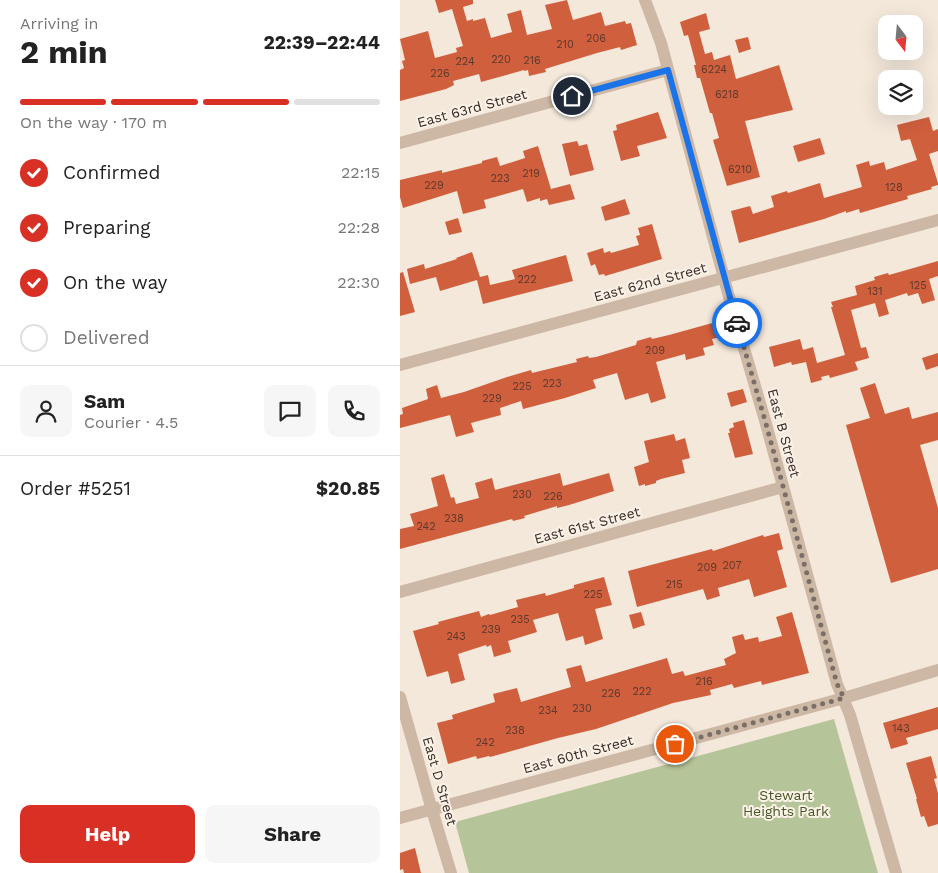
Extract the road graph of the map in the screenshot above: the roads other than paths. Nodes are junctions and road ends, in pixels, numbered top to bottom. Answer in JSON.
{"nodes":[{"id":1,"x":645,"y":0,"type":"edge"},
{"id":2,"x":668,"y":70,"type":"junction"},
{"id":3,"x":400,"y":143,"type":"edge"},
{"id":4,"x":938,"y":220,"type":"edge"},
{"id":5,"x":724,"y":278,"type":"junction"},
{"id":6,"x":400,"y":365,"type":"edge"},
{"id":7,"x":783,"y":488,"type":"junction"},
{"id":8,"x":400,"y":592,"type":"edge"},
{"id":9,"x":938,"y":670,"type":"edge"},
{"id":10,"x":400,"y":697,"type":"edge"},
{"id":11,"x":844,"y":698,"type":"junction"},
{"id":12,"x":432,"y":810,"type":"junction"},
{"id":13,"x":400,"y":818,"type":"edge"},
{"id":14,"x":451,"y":873,"type":"edge"},
{"id":15,"x":896,"y":873,"type":"edge"}],
"edges":[{"from":1,"to":2,"type":"street","name":"East B Street"},
{"from":2,"to":3,"type":"street","name":"East 63rd Street"},
{"from":2,"to":5,"type":"street","name":"East B Street"},
{"from":4,"to":5,"type":"street","name":"East 62nd Street"},
{"from":5,"to":6,"type":"street","name":"East 62nd Street"},
{"from":5,"to":7,"type":"street","name":"East B Street"},
{"from":7,"to":8,"type":"street","name":"East 61st Street"},
{"from":7,"to":11,"type":"street","name":"East B Street"},
{"from":9,"to":11,"type":"street","name":"East 60th Street"},
{"from":10,"to":12,"type":"street","name":"East D Street"},
{"from":11,"to":12,"type":"street","name":"East 60th Street"},
{"from":11,"to":15,"type":"street","name":"East B Street"},
{"from":12,"to":13,"type":"street","name":"East 60th Street"},
{"from":12,"to":14,"type":"street","name":"East D Street"}]}
